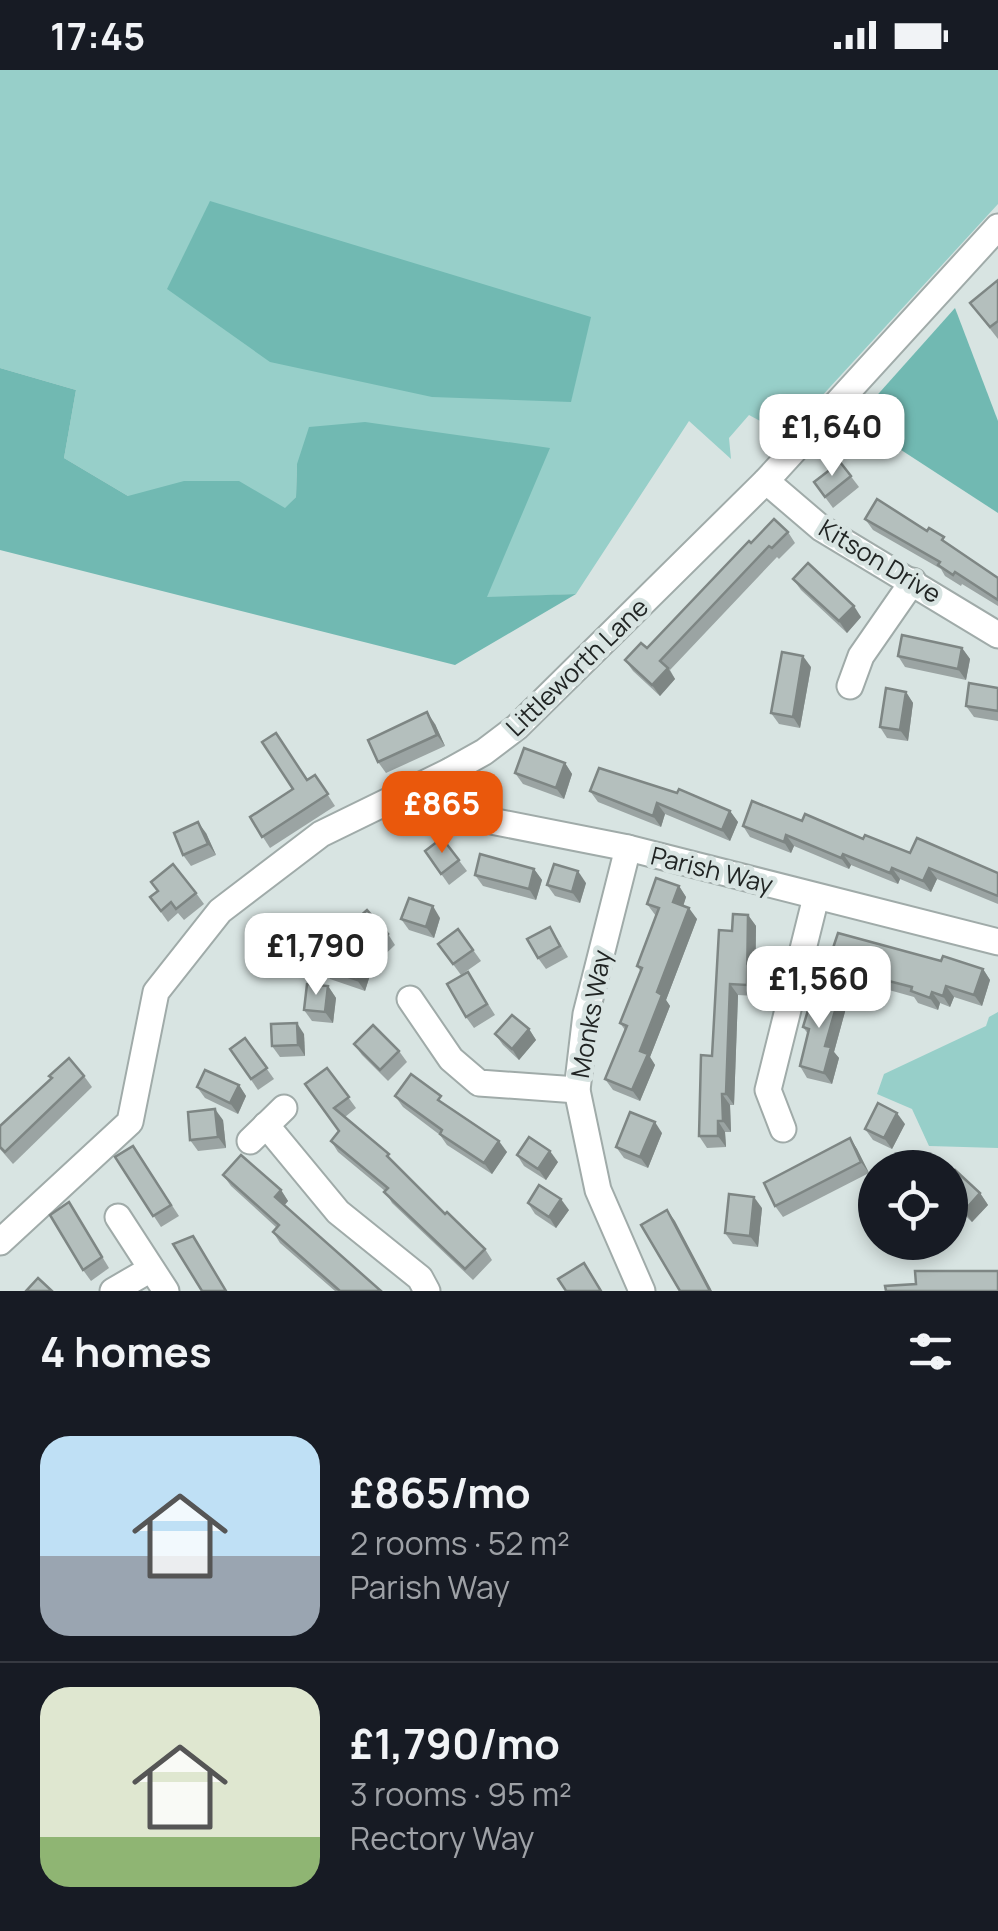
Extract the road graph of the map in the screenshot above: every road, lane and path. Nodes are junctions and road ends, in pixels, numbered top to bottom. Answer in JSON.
{"nodes":[{"id":1,"x":998,"y":227,"type":"edge"},
{"id":2,"x":766,"y":481,"type":"junction"},
{"id":3,"x":913,"y":580,"type":"junction"},
{"id":4,"x":998,"y":635,"type":"edge"},
{"id":5,"x":850,"y":686,"type":"dead end"},
{"id":6,"x":450,"y":771,"type":"junction"},
{"id":7,"x":628,"y":848,"type":"junction"},
{"id":8,"x":816,"y":897,"type":"junction"},
{"id":9,"x":998,"y":942,"type":"edge"},
{"id":10,"x":410,"y":999,"type":"dead end"},
{"id":11,"x":578,"y":1090,"type":"junction"},
{"id":12,"x":267,"y":1124,"type":"dead end"},
{"id":13,"x":783,"y":1129,"type":"dead end"},
{"id":14,"x":118,"y":1217,"type":"dead end"},
{"id":15,"x":0,"y":1242,"type":"edge"},
{"id":16,"x":151,"y":1269,"type":"junction"},
{"id":17,"x":113,"y":1291,"type":"edge"},
{"id":18,"x":166,"y":1291,"type":"edge"},
{"id":19,"x":427,"y":1291,"type":"edge"},
{"id":20,"x":642,"y":1291,"type":"edge"}],
"edges":[{"from":1,"to":2,"type":"street","name":"Littleworth Lane"},
{"from":2,"to":3,"type":"street","name":"Kitson Drive"},
{"from":2,"to":6,"type":"street","name":"Littleworth Lane"},
{"from":3,"to":4,"type":"street","name":"Kitson Drive"},
{"from":3,"to":5,"type":"street"},
{"from":6,"to":7,"type":"street","name":"Parish Way"},
{"from":6,"to":15,"type":"street","name":"Littleworth Lane"},
{"from":7,"to":8,"type":"street","name":"Parish Way"},
{"from":7,"to":11,"type":"street","name":"Monks Way"},
{"from":8,"to":9,"type":"street","name":"Parish Way"},
{"from":8,"to":13,"type":"street"},
{"from":10,"to":11,"type":"street"},
{"from":11,"to":20,"type":"street","name":"Monks Way"},
{"from":12,"to":19,"type":"street"},
{"from":14,"to":16,"type":"street"},
{"from":16,"to":17,"type":"street"},
{"from":16,"to":18,"type":"street"}]}
